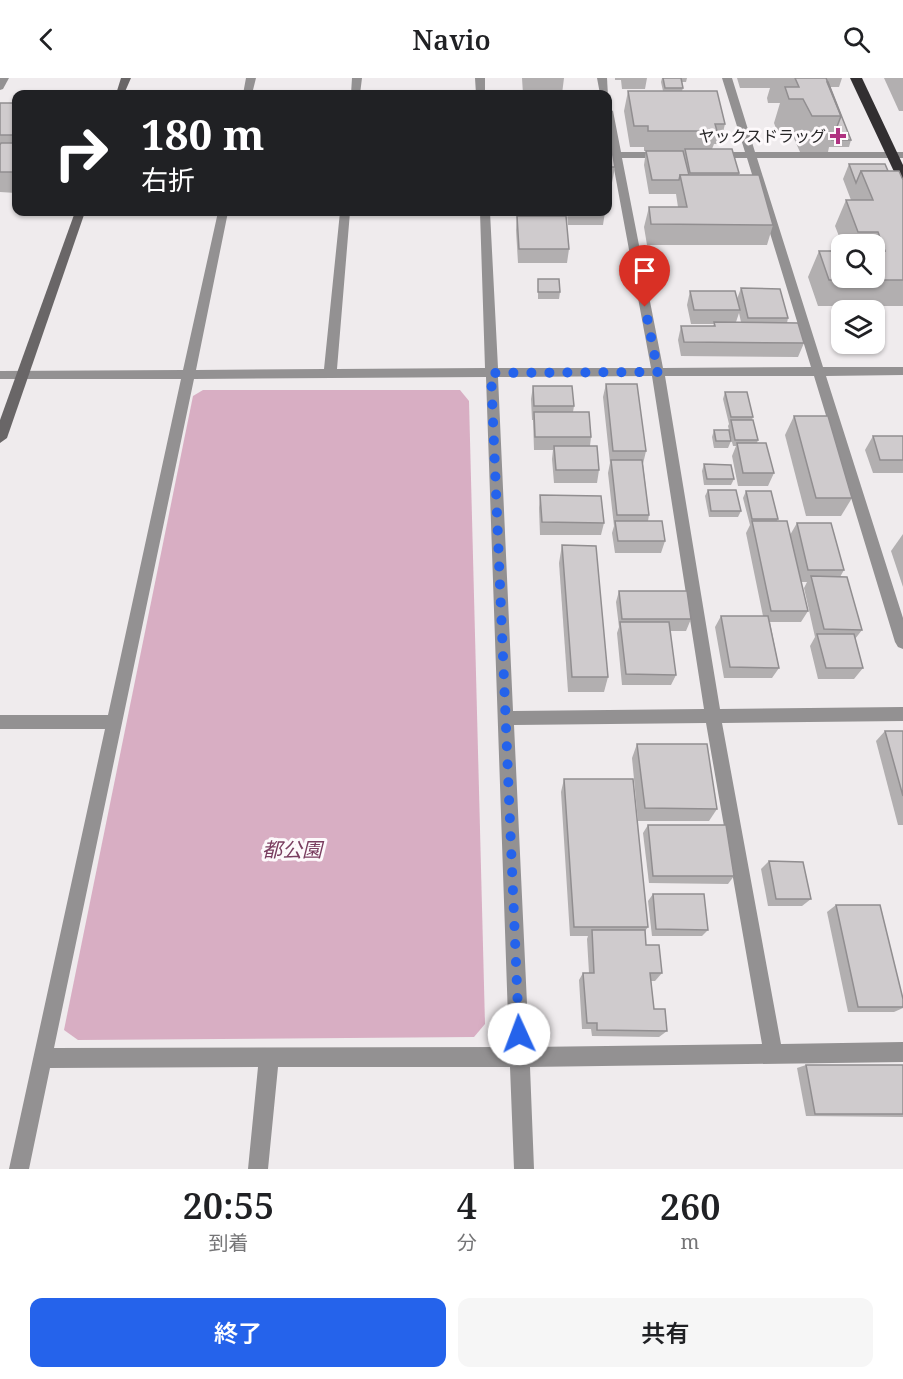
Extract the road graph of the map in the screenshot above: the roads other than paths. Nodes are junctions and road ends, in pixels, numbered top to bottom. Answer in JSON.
{"nodes":[{"id":1,"x":4,"y":78,"type":"edge"},
{"id":2,"x":727,"y":78,"type":"edge"},
{"id":3,"x":856,"y":78,"type":"edge"},
{"id":4,"x":0,"y":87,"type":"edge"},
{"id":5,"x":612,"y":155,"type":"edge"},
{"id":6,"x":672,"y":155,"type":"edge"},
{"id":7,"x":705,"y":155,"type":"edge"},
{"id":8,"x":898,"y":155,"type":"edge"},
{"id":9,"x":750,"y":156,"type":"junction"},
{"id":10,"x":612,"y":160,"type":"edge"},
{"id":11,"x":903,"y":178,"type":"edge"},
{"id":12,"x":79,"y":216,"type":"edge"},
{"id":13,"x":222,"y":216,"type":"edge"},
{"id":14,"x":345,"y":216,"type":"edge"},
{"id":15,"x":484,"y":216,"type":"edge"},
{"id":16,"x":903,"y":371,"type":"edge"},
{"id":17,"x":658,"y":372,"type":"junction"},
{"id":18,"x":819,"y":372,"type":"junction"},
{"id":19,"x":491,"y":373,"type":"junction"},
{"id":20,"x":188,"y":374,"type":"junction"},
{"id":21,"x":330,"y":374,"type":"junction"},
{"id":22,"x":0,"y":375,"type":"edge"},
{"id":23,"x":23,"y":375,"type":"junction"},
{"id":24,"x":0,"y":438,"type":"edge"},
{"id":25,"x":903,"y":642,"type":"edge"},
{"id":26,"x":903,"y":714,"type":"edge"},
{"id":27,"x":713,"y":716,"type":"junction"},
{"id":28,"x":507,"y":718,"type":"junction"},
{"id":29,"x":0,"y":722,"type":"edge"},
{"id":30,"x":114,"y":722,"type":"junction"},
{"id":31,"x":903,"y":1052,"type":"edge"},
{"id":32,"x":773,"y":1053,"type":"junction"},
{"id":33,"x":520,"y":1057,"type":"junction"},
{"id":34,"x":43,"y":1058,"type":"junction"},
{"id":35,"x":269,"y":1058,"type":"junction"},
{"id":36,"x":20,"y":1169,"type":"edge"},
{"id":37,"x":258,"y":1169,"type":"edge"},
{"id":38,"x":524,"y":1169,"type":"edge"}],
"edges":[{"from":1,"to":4,"type":"street"},
{"from":2,"to":9,"type":"street"},
{"from":3,"to":8,"type":"highway"},
{"from":5,"to":6,"type":"street"},
{"from":7,"to":9,"type":"street"},
{"from":8,"to":9,"type":"street"},
{"from":8,"to":11,"type":"highway"},
{"from":9,"to":18,"type":"street"},
{"from":10,"to":17,"type":"street"},
{"from":12,"to":23,"type":"street"},
{"from":13,"to":20,"type":"street"},
{"from":14,"to":21,"type":"street"},
{"from":15,"to":19,"type":"street"},
{"from":16,"to":18,"type":"street"},
{"from":17,"to":18,"type":"street"},
{"from":17,"to":19,"type":"street"},
{"from":17,"to":27,"type":"street"},
{"from":18,"to":25,"type":"street"},
{"from":19,"to":21,"type":"street"},
{"from":19,"to":28,"type":"street"},
{"from":20,"to":21,"type":"street"},
{"from":20,"to":23,"type":"street"},
{"from":20,"to":30,"type":"street"},
{"from":22,"to":23,"type":"street"},
{"from":23,"to":24,"type":"street"},
{"from":26,"to":27,"type":"street"},
{"from":27,"to":28,"type":"street"},
{"from":27,"to":32,"type":"street"},
{"from":28,"to":33,"type":"street"},
{"from":29,"to":30,"type":"street"},
{"from":30,"to":34,"type":"street"},
{"from":31,"to":32,"type":"street"},
{"from":32,"to":33,"type":"street"},
{"from":33,"to":35,"type":"street"},
{"from":33,"to":38,"type":"street"},
{"from":34,"to":35,"type":"street"},
{"from":34,"to":36,"type":"street"},
{"from":35,"to":37,"type":"street"}]}
